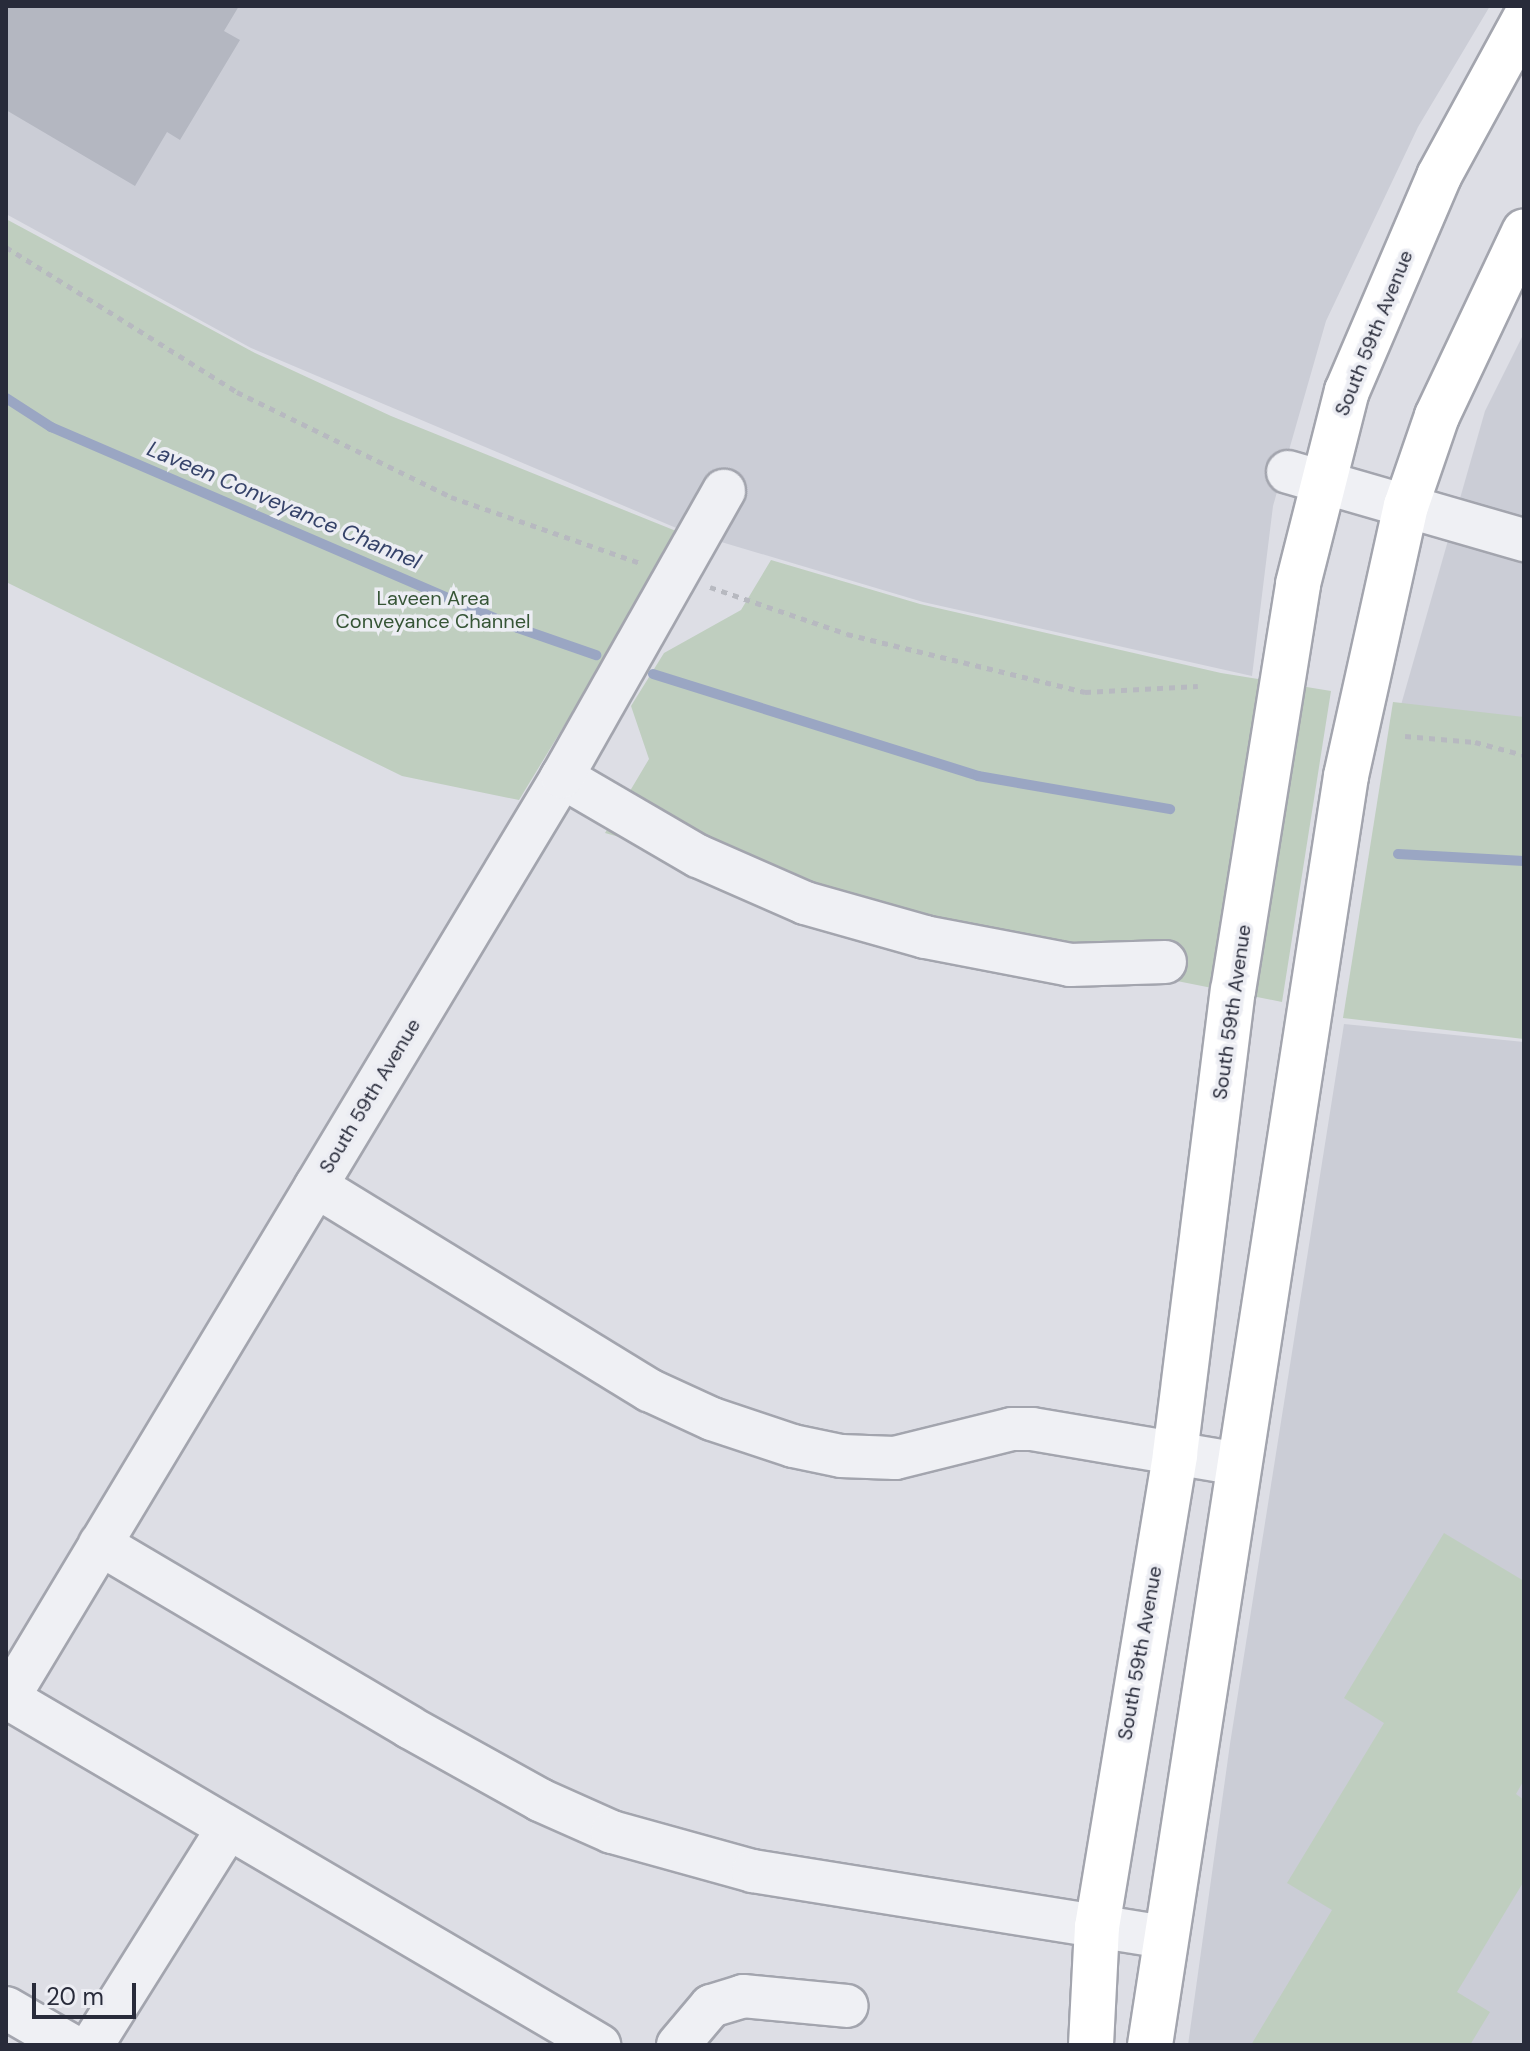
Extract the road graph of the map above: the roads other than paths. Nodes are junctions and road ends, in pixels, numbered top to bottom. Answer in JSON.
{"nodes":[{"id":1,"x":1524,"y":20,"type":"edge"},
{"id":2,"x":1524,"y":232,"type":"edge"},
{"id":3,"x":1304,"y":477,"type":"junction"},
{"id":4,"x":724,"y":491,"type":"dead end"},
{"id":5,"x":1406,"y":506,"type":"junction"},
{"id":6,"x":1524,"y":540,"type":"edge"},
{"id":7,"x":562,"y":777,"type":"junction"},
{"id":8,"x":1165,"y":962,"type":"dead end"},
{"id":9,"x":316,"y":1186,"type":"junction"},
{"id":10,"x":1175,"y":1454,"type":"junction"},
{"id":11,"x":1239,"y":1464,"type":"junction"},
{"id":12,"x":100,"y":1544,"type":"junction"},
{"id":13,"x":7,"y":1698,"type":"edge"},
{"id":14,"x":228,"y":1828,"type":"junction"},
{"id":15,"x":1097,"y":1927,"type":"junction"},
{"id":16,"x":1166,"y":1937,"type":"junction"},
{"id":17,"x":847,"y":2006,"type":"dead end"},
{"id":18,"x":6,"y":2008,"type":"edge"},
{"id":19,"x":70,"y":2045,"type":"edge"},
{"id":20,"x":92,"y":2045,"type":"edge"},
{"id":21,"x":599,"y":2045,"type":"edge"},
{"id":22,"x":678,"y":2045,"type":"edge"},
{"id":23,"x":1091,"y":2045,"type":"edge"},
{"id":24,"x":1150,"y":2045,"type":"edge"}],
"edges":[{"from":1,"to":3,"type":"main road","name":"South 59th Avenue"},
{"from":2,"to":5,"type":"main road"},
{"from":3,"to":5,"type":"street"},
{"from":3,"to":10,"type":"main road","name":"South 59th Avenue"},
{"from":4,"to":7,"type":"street","name":"South 59th Avenue"},
{"from":5,"to":6,"type":"street"},
{"from":5,"to":11,"type":"main road"},
{"from":7,"to":8,"type":"street"},
{"from":7,"to":9,"type":"street","name":"South 59th Avenue"},
{"from":9,"to":10,"type":"street"},
{"from":9,"to":12,"type":"street","name":"South 59th Avenue"},
{"from":10,"to":11,"type":"street"},
{"from":10,"to":15,"type":"main road","name":"South 59th Avenue"},
{"from":11,"to":16,"type":"main road"},
{"from":12,"to":13,"type":"street","name":"South 59th Avenue"},
{"from":12,"to":15,"type":"street"},
{"from":13,"to":14,"type":"street"},
{"from":14,"to":20,"type":"street"},
{"from":14,"to":21,"type":"street"},
{"from":15,"to":16,"type":"street"},
{"from":15,"to":23,"type":"main road","name":"South 59th Avenue"},
{"from":16,"to":24,"type":"main road"},
{"from":17,"to":22,"type":"street"},
{"from":18,"to":19,"type":"street"}]}
